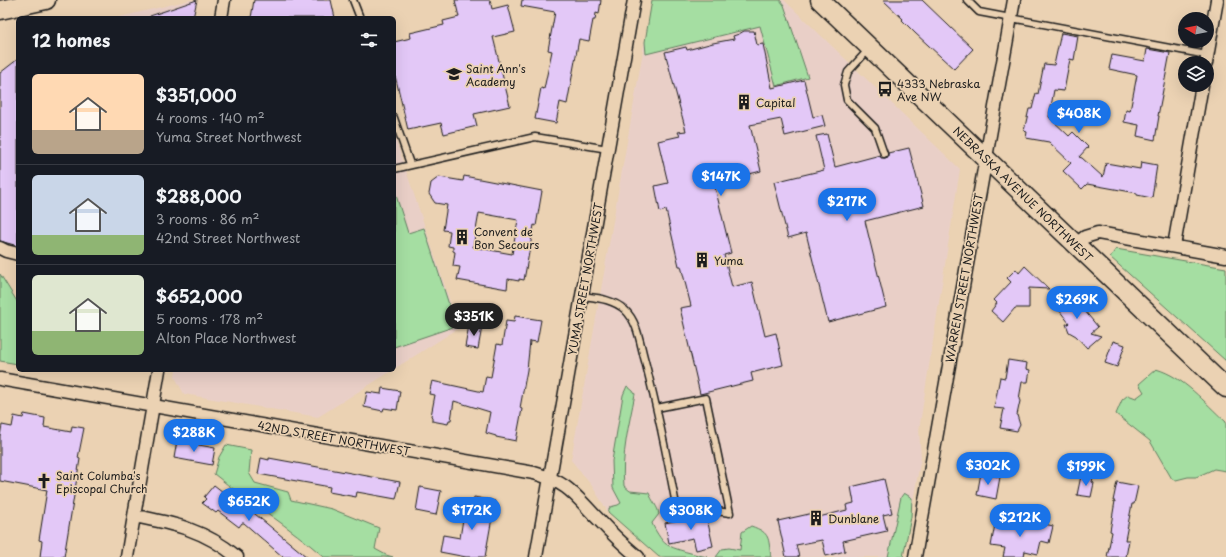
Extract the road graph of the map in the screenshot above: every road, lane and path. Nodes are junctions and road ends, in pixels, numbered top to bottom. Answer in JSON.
{"nodes":[{"id":1,"x":46,"y":0,"type":"edge"},
{"id":2,"x":224,"y":0,"type":"edge"},
{"id":3,"x":353,"y":0,"type":"edge"},
{"id":4,"x":634,"y":0,"type":"edge"},
{"id":5,"x":820,"y":0,"type":"edge"},
{"id":6,"x":966,"y":0,"type":"edge"},
{"id":7,"x":1014,"y":0,"type":"edge"},
{"id":8,"x":1217,"y":0,"type":"edge"},
{"id":9,"x":0,"y":10,"type":"edge"},
{"id":10,"x":221,"y":16,"type":"edge"},
{"id":11,"x":359,"y":16,"type":"edge"},
{"id":12,"x":1011,"y":18,"type":"junction"},
{"id":13,"x":870,"y":48,"type":"junction"},
{"id":14,"x":1193,"y":56,"type":"edge"},
{"id":15,"x":1208,"y":56,"type":"edge"},
{"id":16,"x":1201,"y":92,"type":"edge"},
{"id":17,"x":396,"y":124,"type":"edge"},
{"id":18,"x":608,"y":149,"type":"junction"},
{"id":19,"x":884,"y":154,"type":"dead end"},
{"id":20,"x":985,"y":158,"type":"junction"},
{"id":21,"x":410,"y":164,"type":"junction"},
{"id":22,"x":396,"y":168,"type":"edge"},
{"id":23,"x":1076,"y":244,"type":"junction"},
{"id":24,"x":1174,"y":246,"type":"junction"},
{"id":25,"x":1226,"y":256,"type":"edge"},
{"id":26,"x":582,"y":296,"type":"junction"},
{"id":27,"x":160,"y":372,"type":"edge"},
{"id":28,"x":0,"y":379,"type":"edge"},
{"id":29,"x":1226,"y":388,"type":"edge"},
{"id":30,"x":153,"y":406,"type":"junction"},
{"id":31,"x":657,"y":408,"type":"junction"},
{"id":32,"x":550,"y":477,"type":"junction"},
{"id":33,"x":134,"y":516,"type":"junction"},
{"id":34,"x":127,"y":557,"type":"edge"},
{"id":35,"x":237,"y":557,"type":"edge"},
{"id":36,"x":536,"y":557,"type":"edge"},
{"id":37,"x":638,"y":557,"type":"edge"},
{"id":38,"x":915,"y":557,"type":"edge"}],
"edges":[{"from":1,"to":9,"type":"main road"},
{"from":2,"to":10,"type":"street"},
{"from":3,"to":11,"type":"lane"},
{"from":4,"to":18,"type":"street","name":"YUMA STREET NORTHWEST"},
{"from":5,"to":13,"type":"main road","name":"NEBRASKA AVENUE NORTHWEST"},
{"from":6,"to":12,"type":"lane"},
{"from":7,"to":12,"type":"street","name":"WARREN STREET NORTHWEST"},
{"from":8,"to":15,"type":"street"},
{"from":12,"to":14,"type":"lane"},
{"from":12,"to":20,"type":"street","name":"WARREN STREET NORTHWEST"},
{"from":13,"to":19,"type":"lane"},
{"from":13,"to":20,"type":"main road","name":"NEBRASKA AVENUE NORTHWEST"},
{"from":16,"to":24,"type":"street"},
{"from":17,"to":21,"type":"lane"},
{"from":18,"to":21,"type":"lane"},
{"from":18,"to":26,"type":"street","name":"YUMA STREET NORTHWEST"},
{"from":20,"to":23,"type":"main road","name":"NEBRASKA AVENUE NORTHWEST"},
{"from":20,"to":38,"type":"street","name":"WARREN STREET NORTHWEST"},
{"from":21,"to":22,"type":"lane"},
{"from":23,"to":24,"type":"street"},
{"from":23,"to":29,"type":"main road","name":"NEBRASKA AVENUE NORTHWEST"},
{"from":24,"to":25,"type":"street"},
{"from":26,"to":31,"type":"lane"},
{"from":26,"to":32,"type":"street","name":"YUMA STREET NORTHWEST"},
{"from":27,"to":30,"type":"street"},
{"from":28,"to":30,"type":"street","name":"42ND STREET NORTHWEST"},
{"from":30,"to":32,"type":"street","name":"42ND STREET NORTHWEST"},
{"from":30,"to":33,"type":"street"},
{"from":31,"to":31,"type":"lane"},
{"from":32,"to":36,"type":"street","name":"YUMA STREET NORTHWEST"},
{"from":32,"to":37,"type":"street","name":"42ND STREET NORTHWEST"},
{"from":33,"to":34,"type":"street"},
{"from":33,"to":35,"type":"street"}]}
